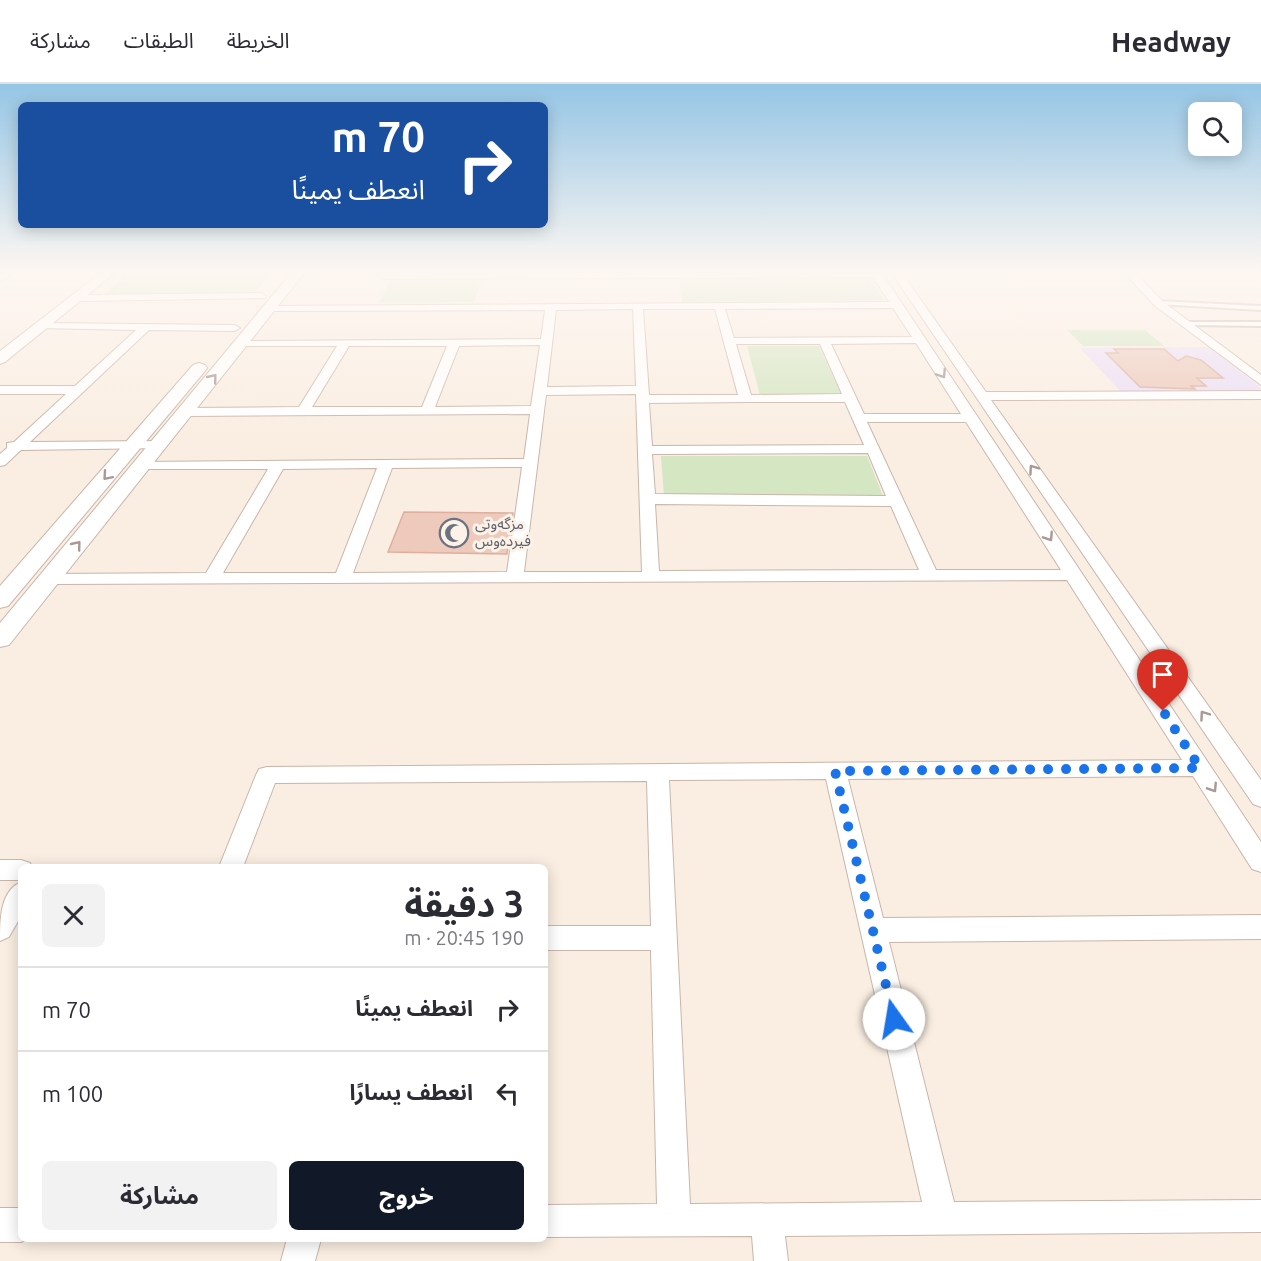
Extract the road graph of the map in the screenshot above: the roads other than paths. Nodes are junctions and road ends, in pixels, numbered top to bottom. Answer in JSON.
{"nodes":[{"id":1,"x":18,"y":327,"type":"edge"},
{"id":2,"x":41,"y":327,"type":"edge"},
{"id":3,"x":138,"y":327,"type":"edge"},
{"id":4,"x":146,"y":327,"type":"junction"},
{"id":5,"x":245,"y":327,"type":"edge"},
{"id":6,"x":549,"y":327,"type":"edge"},
{"id":7,"x":639,"y":327,"type":"edge"},
{"id":8,"x":725,"y":327,"type":"edge"},
{"id":9,"x":911,"y":327,"type":"edge"},
{"id":10,"x":935,"y":327,"type":"edge"},
{"id":11,"x":1190,"y":327,"type":"edge"},
{"id":12,"x":9,"y":334,"type":"dead end"},
{"id":13,"x":238,"y":335,"type":"junction"},
{"id":14,"x":919,"y":340,"type":"junction"},
{"id":15,"x":729,"y":341,"type":"junction"},
{"id":16,"x":824,"y":341,"type":"junction"},
{"id":17,"x":547,"y":342,"type":"junction"},
{"id":18,"x":345,"y":343,"type":"junction"},
{"id":19,"x":454,"y":343,"type":"junction"},
{"id":20,"x":0,"y":359,"type":"edge"},
{"id":21,"x":1261,"y":381,"type":"edge"},
{"id":22,"x":0,"y":390,"type":"edge"},
{"id":23,"x":78,"y":390,"type":"junction"},
{"id":24,"x":540,"y":391,"type":"junction"},
{"id":25,"x":642,"y":395,"type":"junction"},
{"id":26,"x":1261,"y":395,"type":"edge"},
{"id":27,"x":982,"y":396,"type":"junction"},
{"id":28,"x":850,"y":398,"type":"junction"},
{"id":29,"x":746,"y":399,"type":"junction"},
{"id":30,"x":537,"y":410,"type":"junction"},
{"id":31,"x":303,"y":411,"type":"junction"},
{"id":32,"x":427,"y":411,"type":"junction"},
{"id":33,"x":186,"y":412,"type":"junction"},
{"id":34,"x":859,"y":418,"type":"junction"},
{"id":35,"x":970,"y":418,"type":"junction"},
{"id":36,"x":133,"y":445,"type":"junction"},
{"id":37,"x":158,"y":445,"type":"junction"},
{"id":38,"x":16,"y":446,"type":"junction"},
{"id":39,"x":0,"y":447,"type":"edge"},
{"id":40,"x":873,"y":449,"type":"junction"},
{"id":41,"x":644,"y":450,"type":"junction"},
{"id":42,"x":0,"y":462,"type":"edge"},
{"id":43,"x":531,"y":463,"type":"junction"},
{"id":44,"x":278,"y":464,"type":"junction"},
{"id":45,"x":386,"y":464,"type":"junction"},
{"id":46,"x":142,"y":465,"type":"junction"},
{"id":47,"x":647,"y":499,"type":"junction"},
{"id":48,"x":896,"y":501,"type":"junction"},
{"id":49,"x":1073,"y":575,"type":"junction"},
{"id":50,"x":651,"y":576,"type":"junction"},
{"id":51,"x":930,"y":576,"type":"junction"},
{"id":52,"x":342,"y":578,"type":"junction"},
{"id":53,"x":515,"y":578,"type":"junction"},
{"id":54,"x":49,"y":579,"type":"junction"},
{"id":55,"x":212,"y":579,"type":"junction"},
{"id":56,"x":0,"y":601,"type":"edge"},
{"id":57,"x":1148,"y":634,"type":"junction"},
{"id":58,"x":1113,"y":636,"type":"junction"},
{"id":59,"x":0,"y":639,"type":"edge"},
{"id":60,"x":1200,"y":768,"type":"junction"},
{"id":61,"x":835,"y":771,"type":"junction"},
{"id":62,"x":658,"y":774,"type":"junction"},
{"id":63,"x":1261,"y":798,"type":"edge"},
{"id":64,"x":1261,"y":862,"type":"edge"},
{"id":65,"x":232,"y":864,"type":"edge"},
{"id":66,"x":0,"y":870,"type":"edge"},
{"id":67,"x":18,"y":870,"type":"edge"},
{"id":68,"x":18,"y":898,"type":"edge"},
{"id":69,"x":1261,"y":927,"type":"edge"},
{"id":70,"x":0,"y":929,"type":"edge"},
{"id":71,"x":873,"y":930,"type":"junction"},
{"id":72,"x":548,"y":938,"type":"edge"},
{"id":73,"x":664,"y":938,"type":"junction"},
{"id":74,"x":1261,"y":1216,"type":"edge"},
{"id":75,"x":942,"y":1219,"type":"junction"},
{"id":76,"x":674,"y":1220,"type":"junction"},
{"id":77,"x":767,"y":1220,"type":"junction"},
{"id":78,"x":548,"y":1221,"type":"edge"},
{"id":79,"x":0,"y":1225,"type":"edge"},
{"id":80,"x":18,"y":1225,"type":"edge"},
{"id":81,"x":303,"y":1242,"type":"edge"},
{"id":82,"x":298,"y":1261,"type":"edge"},
{"id":83,"x":771,"y":1261,"type":"edge"}],
"edges":[{"from":1,"to":12,"type":"street"},
{"from":2,"to":20,"type":"street"},
{"from":3,"to":4,"type":"street"},
{"from":4,"to":13,"type":"street"},
{"from":4,"to":23,"type":"street"},
{"from":5,"to":13,"type":"street"},
{"from":6,"to":17,"type":"street"},
{"from":7,"to":25,"type":"street"},
{"from":8,"to":15,"type":"street"},
{"from":9,"to":14,"type":"street"},
{"from":10,"to":27,"type":"street"},
{"from":11,"to":21,"type":"street"},
{"from":13,"to":18,"type":"street"},
{"from":33,"to":13,"type":"street","one_way":true},
{"from":13,"to":36,"type":"street"},
{"from":14,"to":16,"type":"street"},
{"from":14,"to":35,"type":"street","one_way":true},
{"from":15,"to":16,"type":"street"},
{"from":15,"to":29,"type":"street"},
{"from":16,"to":28,"type":"street"},
{"from":17,"to":19,"type":"street"},
{"from":17,"to":24,"type":"street"},
{"from":18,"to":19,"type":"street"},
{"from":18,"to":31,"type":"street"},
{"from":19,"to":32,"type":"street"},
{"from":22,"to":23,"type":"street"},
{"from":23,"to":38,"type":"street"},
{"from":24,"to":25,"type":"street"},
{"from":24,"to":30,"type":"street"},
{"from":25,"to":29,"type":"street"},
{"from":25,"to":41,"type":"street"},
{"from":26,"to":27,"type":"street"},
{"from":57,"to":27,"type":"street","one_way":true},
{"from":28,"to":29,"type":"street"},
{"from":28,"to":34,"type":"street"},
{"from":30,"to":32,"type":"street"},
{"from":30,"to":43,"type":"street"},
{"from":31,"to":32,"type":"street"},
{"from":31,"to":33,"type":"street"},
{"from":33,"to":37,"type":"street"},
{"from":34,"to":35,"type":"street"},
{"from":34,"to":40,"type":"street"},
{"from":35,"to":49,"type":"street","one_way":true},
{"from":36,"to":37,"type":"street"},
{"from":36,"to":38,"type":"street"},
{"from":36,"to":56,"type":"street","one_way":true},
{"from":37,"to":46,"type":"street"},
{"from":38,"to":39,"type":"street"},
{"from":38,"to":42,"type":"street"},
{"from":40,"to":41,"type":"street"},
{"from":40,"to":48,"type":"street"},
{"from":41,"to":47,"type":"street"},
{"from":43,"to":45,"type":"street"},
{"from":43,"to":53,"type":"street"},
{"from":44,"to":45,"type":"street"},
{"from":44,"to":46,"type":"street"},
{"from":44,"to":55,"type":"street"},
{"from":45,"to":52,"type":"street"},
{"from":54,"to":46,"type":"street","one_way":true},
{"from":47,"to":48,"type":"street"},
{"from":47,"to":50,"type":"street"},
{"from":48,"to":51,"type":"street"},
{"from":49,"to":51,"type":"street"},
{"from":49,"to":58,"type":"street"},
{"from":50,"to":51,"type":"street"},
{"from":50,"to":53,"type":"street"},
{"from":52,"to":53,"type":"street"},
{"from":52,"to":55,"type":"street"},
{"from":54,"to":55,"type":"street"},
{"from":54,"to":59,"type":"street"},
{"from":57,"to":58,"type":"street"},
{"from":63,"to":57,"type":"street","one_way":true},
{"from":58,"to":60,"type":"street"},
{"from":60,"to":61,"type":"street"},
{"from":60,"to":64,"type":"street","one_way":true},
{"from":61,"to":62,"type":"street"},
{"from":61,"to":71,"type":"street"},
{"from":62,"to":65,"type":"street"},
{"from":62,"to":73,"type":"street"},
{"from":66,"to":67,"type":"street"},
{"from":68,"to":70,"type":"street"},
{"from":69,"to":71,"type":"street"},
{"from":71,"to":75,"type":"street"},
{"from":72,"to":73,"type":"street"},
{"from":73,"to":76,"type":"street"},
{"from":74,"to":75,"type":"street"},
{"from":75,"to":77,"type":"street"},
{"from":76,"to":77,"type":"street"},
{"from":76,"to":78,"type":"street"},
{"from":77,"to":83,"type":"street"},
{"from":79,"to":80,"type":"street"},
{"from":81,"to":82,"type":"street"}]}
